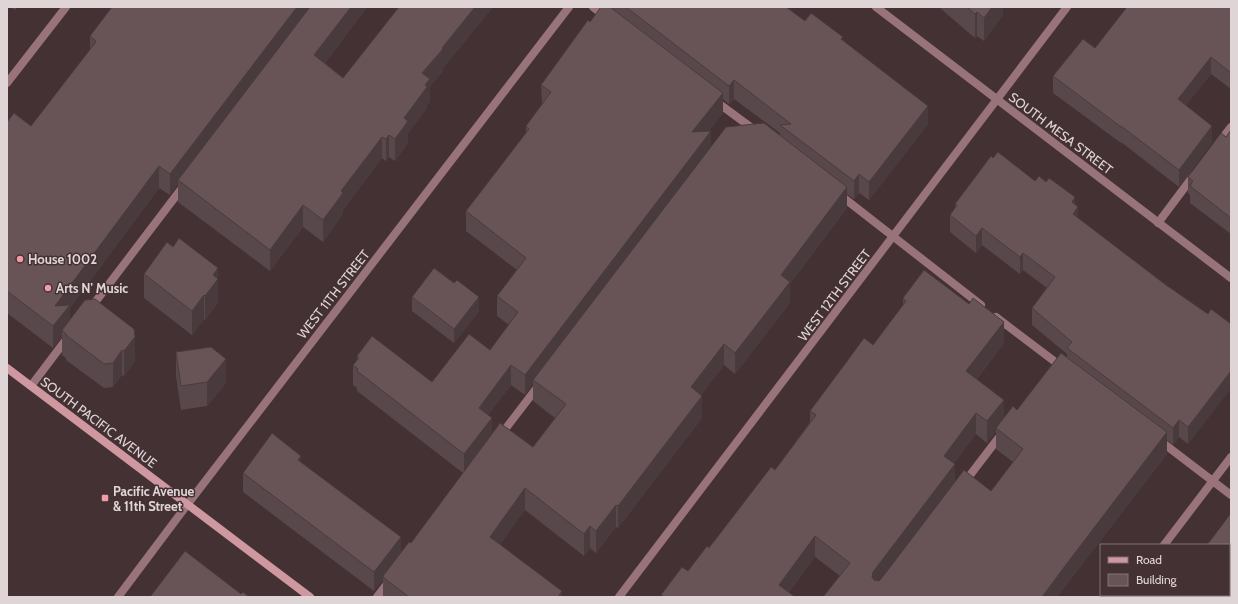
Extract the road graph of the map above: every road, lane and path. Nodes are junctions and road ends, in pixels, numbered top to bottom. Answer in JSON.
{"nodes":[{"id":1,"x":66,"y":7,"type":"edge"},
{"id":2,"x":569,"y":7,"type":"edge"},
{"id":3,"x":593,"y":7,"type":"edge"},
{"id":4,"x":876,"y":7,"type":"edge"},
{"id":5,"x":1067,"y":7,"type":"edge"},
{"id":6,"x":611,"y":21,"type":"edge"},
{"id":7,"x":7,"y":83,"type":"edge"},
{"id":8,"x":710,"y":97,"type":"edge"},
{"id":9,"x":996,"y":99,"type":"junction"},
{"id":10,"x":1231,"y":127,"type":"edge"},
{"id":11,"x":760,"y":135,"type":"edge"},
{"id":12,"x":1213,"y":151,"type":"edge"},
{"id":13,"x":1199,"y":169,"type":"edge"},
{"id":14,"x":190,"y":178,"type":"edge"},
{"id":15,"x":836,"y":193,"type":"edge"},
{"id":16,"x":1158,"y":222,"type":"junction"},
{"id":17,"x":893,"y":236,"type":"junction"},
{"id":18,"x":1231,"y":278,"type":"edge"},
{"id":19,"x":84,"y":316,"type":"edge"},
{"id":20,"x":74,"y":329,"type":"edge"},
{"id":21,"x":7,"y":368,"type":"edge"},
{"id":22,"x":1068,"y":372,"type":"edge"},
{"id":23,"x":542,"y":381,"type":"edge"},
{"id":24,"x":31,"y":386,"type":"junction"},
{"id":25,"x":1007,"y":426,"type":"edge"},
{"id":26,"x":1150,"y":434,"type":"edge"},
{"id":27,"x":494,"y":444,"type":"edge"},
{"id":28,"x":1231,"y":457,"type":"edge"},
{"id":29,"x":1213,"y":481,"type":"junction"},
{"id":30,"x":959,"y":489,"type":"edge"},
{"id":31,"x":1231,"y":495,"type":"edge"},
{"id":32,"x":187,"y":504,"type":"junction"},
{"id":33,"x":1165,"y":544,"type":"edge"},
{"id":34,"x":397,"y":572,"type":"edge"},
{"id":35,"x":118,"y":597,"type":"edge"},
{"id":36,"x":310,"y":597,"type":"edge"},
{"id":37,"x":377,"y":597,"type":"edge"},
{"id":38,"x":619,"y":597,"type":"edge"}],
"edges":[{"from":1,"to":7,"type":"street"},
{"from":2,"to":32,"type":"street","name":"WEST 11TH STREET"},
{"from":3,"to":6,"type":"street"},
{"from":4,"to":9,"type":"street","name":"SOUTH MESA STREET"},
{"from":5,"to":9,"type":"street","name":"WEST 12TH STREET"},
{"from":8,"to":11,"type":"street"},
{"from":9,"to":16,"type":"street","name":"SOUTH MESA STREET"},
{"from":9,"to":17,"type":"street","name":"WEST 12TH STREET"},
{"from":10,"to":12,"type":"street"},
{"from":13,"to":16,"type":"street"},
{"from":14,"to":19,"type":"street"},
{"from":15,"to":17,"type":"street"},
{"from":16,"to":18,"type":"street","name":"SOUTH MESA STREET"},
{"from":17,"to":22,"type":"street"},
{"from":17,"to":38,"type":"street","name":"WEST 12TH STREET"},
{"from":20,"to":24,"type":"street"},
{"from":21,"to":24,"type":"main road","name":"SOUTH PACIFIC AVENUE"},
{"from":23,"to":27,"type":"street"},
{"from":24,"to":32,"type":"main road","name":"SOUTH PACIFIC AVENUE"},
{"from":25,"to":30,"type":"street"},
{"from":26,"to":29,"type":"street"},
{"from":28,"to":29,"type":"street"},
{"from":29,"to":31,"type":"street"},
{"from":29,"to":33,"type":"street"},
{"from":32,"to":35,"type":"street","name":"WEST 11TH STREET"},
{"from":32,"to":36,"type":"main road","name":"SOUTH PACIFIC AVENUE"},
{"from":34,"to":37,"type":"street"}]}
